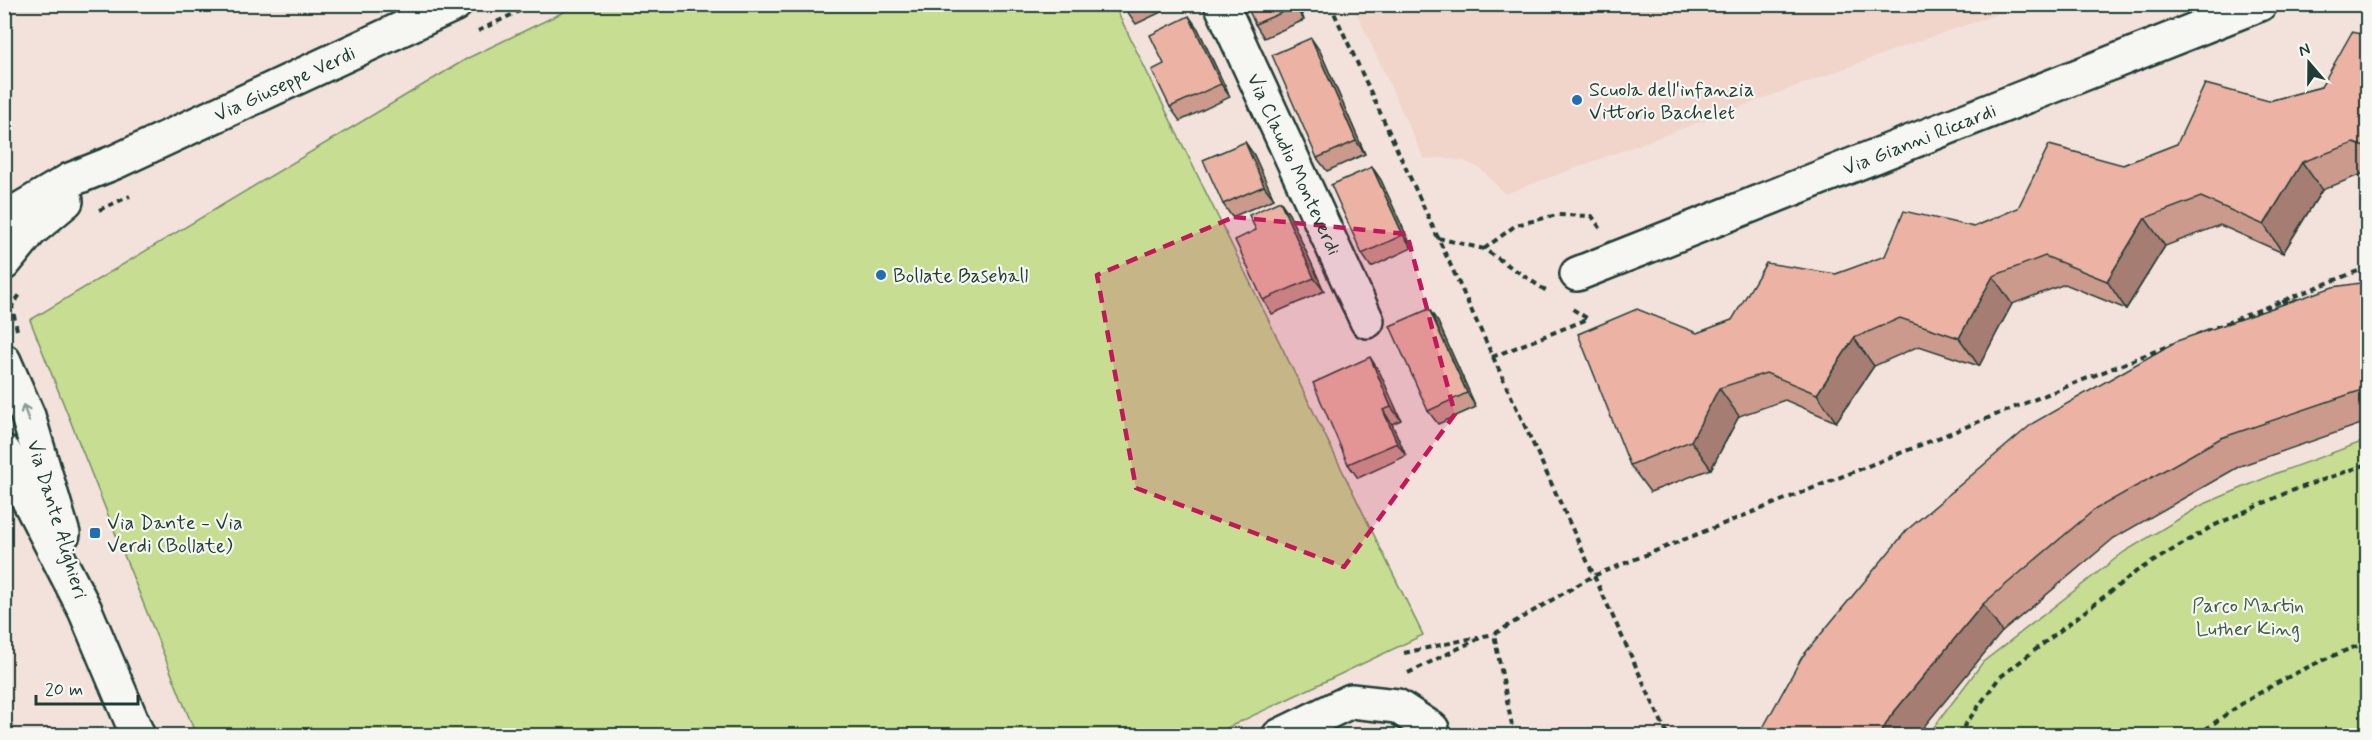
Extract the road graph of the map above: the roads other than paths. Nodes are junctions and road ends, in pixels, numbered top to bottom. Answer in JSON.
{"nodes":[{"id":1,"x":455,"y":4,"type":"edge"},
{"id":2,"x":1221,"y":4,"type":"edge"},
{"id":3,"x":2260,"y":4,"type":"edge"},
{"id":4,"x":115,"y":162,"type":"junction"},
{"id":5,"x":4,"y":219,"type":"edge"},
{"id":6,"x":15,"y":274,"type":"edge"},
{"id":7,"x":1577,"y":274,"type":"dead end"},
{"id":8,"x":1367,"y":321,"type":"dead end"},
{"id":9,"x":11,"y":348,"type":"edge"},
{"id":10,"x":4,"y":452,"type":"edge"},
{"id":11,"x":86,"y":610,"type":"junction"},
{"id":12,"x":1432,"y":729,"type":"dead end"},
{"id":13,"x":138,"y":735,"type":"edge"},
{"id":14,"x":1279,"y":735,"type":"edge"}],
"edges":[{"from":1,"to":4,"type":"street","name":"Via Giuseppe Verdi"},
{"from":2,"to":8,"type":"street","name":"Via Claudio Monteverdi"},
{"from":3,"to":7,"type":"street","name":"Via Gianni Riccardi"},
{"from":4,"to":5,"type":"street","name":"Via Giuseppe Verdi"},
{"from":4,"to":6,"type":"street","name":"Via Giuseppe Verdi"},
{"from":11,"to":9,"type":"street","name":"Via Dante Alighieri","one_way":true},
{"from":10,"to":11,"type":"street","name":"Via Dante Alighieri"},
{"from":11,"to":13,"type":"street","name":"Via Dante Alighieri"},
{"from":12,"to":14,"type":"street"}]}
